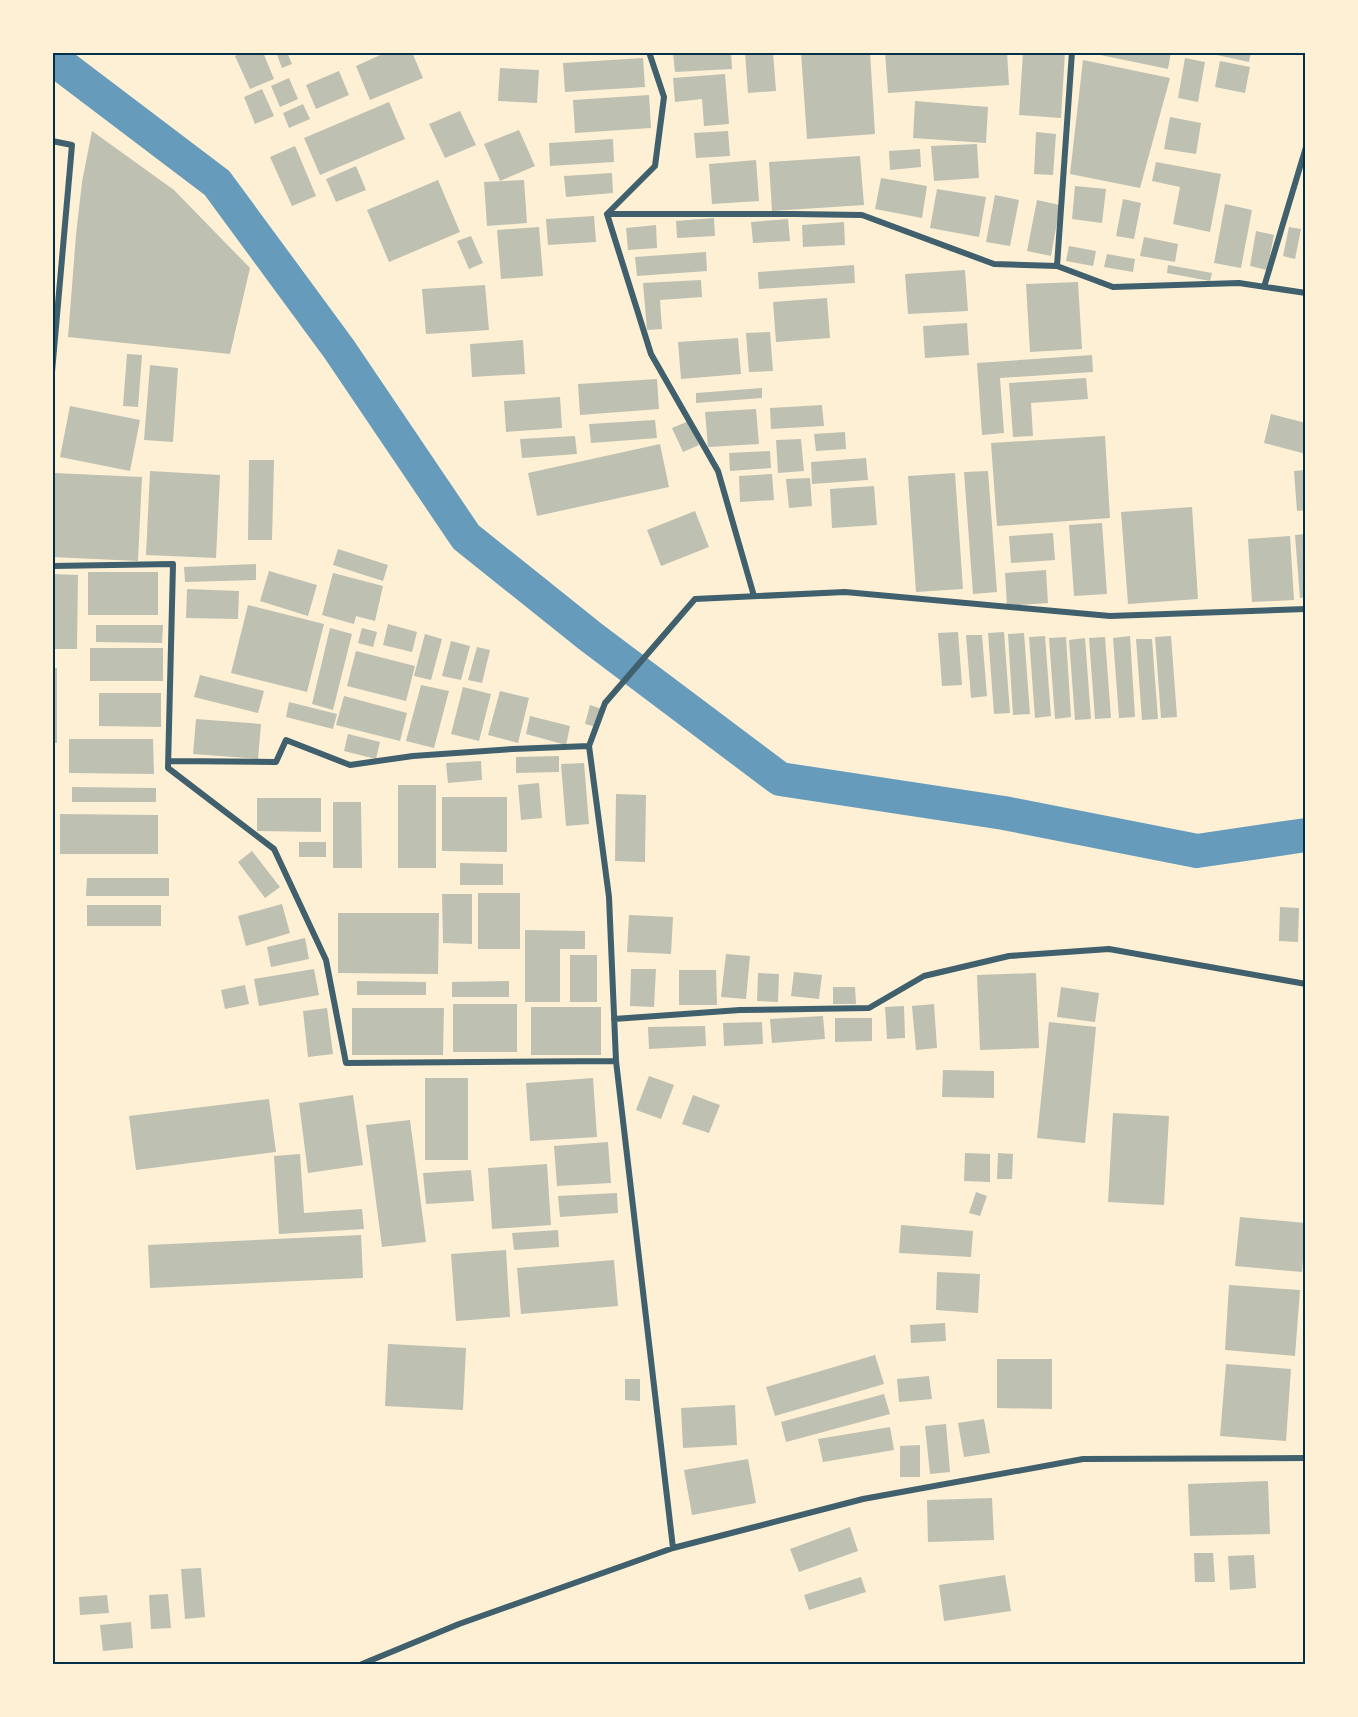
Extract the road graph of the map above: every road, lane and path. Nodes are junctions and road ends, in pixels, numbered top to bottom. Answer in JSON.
{"nodes":[{"id":1,"x":650,"y":52,"type":"edge"},
{"id":2,"x":1072,"y":52,"type":"edge"},
{"id":3,"x":52,"y":141,"type":"edge"},
{"id":4,"x":1305,"y":147,"type":"edge"},
{"id":5,"x":607,"y":214,"type":"junction"},
{"id":6,"x":1057,"y":266,"type":"junction"},
{"id":7,"x":1264,"y":287,"type":"junction"},
{"id":8,"x":1305,"y":293,"type":"edge"},
{"id":9,"x":52,"y":372,"type":"edge"},
{"id":10,"x":52,"y":566,"type":"edge"},
{"id":11,"x":754,"y":596,"type":"junction"},
{"id":12,"x":1305,"y":609,"type":"edge"},
{"id":13,"x":590,"y":746,"type":"junction"},
{"id":14,"x":169,"y":761,"type":"junction"},
{"id":15,"x":1305,"y":984,"type":"edge"},
{"id":16,"x":614,"y":1019,"type":"junction"},
{"id":17,"x":616,"y":1061,"type":"junction"},
{"id":18,"x":1305,"y":1458,"type":"edge"},
{"id":19,"x":673,"y":1548,"type":"junction"},
{"id":20,"x":363,"y":1665,"type":"edge"}],
"edges":[{"from":1,"to":5,"type":"street"},
{"from":2,"to":6,"type":"street"},
{"from":3,"to":9,"type":"street"},
{"from":4,"to":7,"type":"street"},
{"from":5,"to":6,"type":"street"},
{"from":5,"to":11,"type":"street"},
{"from":6,"to":7,"type":"street"},
{"from":7,"to":8,"type":"street"},
{"from":10,"to":14,"type":"street"},
{"from":11,"to":12,"type":"street"},
{"from":11,"to":13,"type":"street"},
{"from":13,"to":14,"type":"street"},
{"from":13,"to":16,"type":"street"},
{"from":14,"to":17,"type":"street"},
{"from":15,"to":16,"type":"street"},
{"from":16,"to":17,"type":"street"},
{"from":17,"to":19,"type":"street"},
{"from":18,"to":19,"type":"street"},
{"from":19,"to":20,"type":"street"}]}
